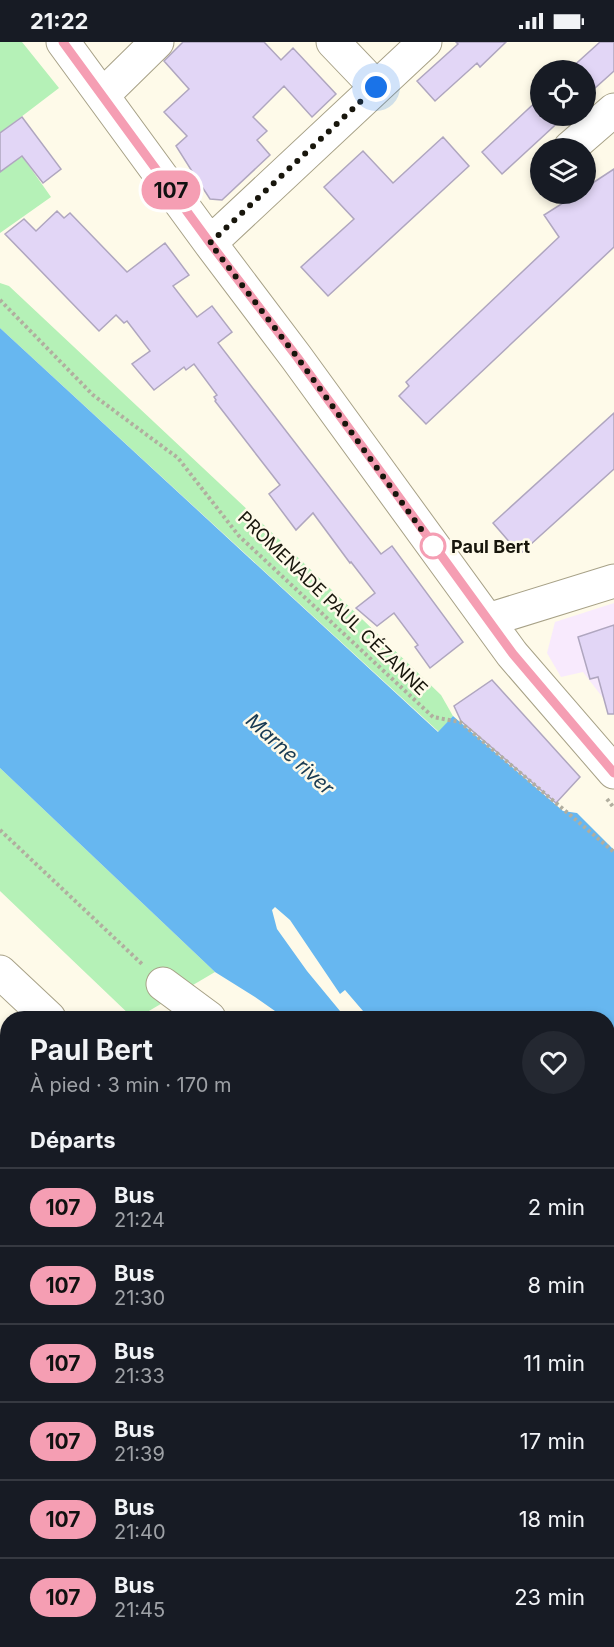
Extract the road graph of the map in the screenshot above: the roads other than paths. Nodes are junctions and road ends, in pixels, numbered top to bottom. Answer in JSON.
{"nodes":[{"id":1,"x":63,"y":42,"type":"edge"},
{"id":2,"x":157,"y":42,"type":"edge"},
{"id":3,"x":333,"y":42,"type":"edge"},
{"id":4,"x":425,"y":42,"type":"edge"},
{"id":5,"x":376,"y":87,"type":"junction"},
{"id":6,"x":103,"y":95,"type":"junction"},
{"id":7,"x":614,"y":110,"type":"edge"},
{"id":8,"x":582,"y":138,"type":"edge"},
{"id":9,"x":210,"y":243,"type":"junction"},
{"id":10,"x":614,"y":581,"type":"edge"},
{"id":11,"x":488,"y":620,"type":"junction"},
{"id":12,"x":614,"y":772,"type":"edge"},
{"id":13,"x":0,"y":972,"type":"edge"},
{"id":14,"x":163,"y":984,"type":"road end"},
{"id":15,"x":42,"y":1011,"type":"edge"},
{"id":16,"x":200,"y":1011,"type":"edge"}],
"edges":[{"from":1,"to":6,"type":"main road"},
{"from":2,"to":6,"type":"main road"},
{"from":3,"to":5,"type":"main road"},
{"from":4,"to":5,"type":"main road"},
{"from":5,"to":9,"type":"main road"},
{"from":6,"to":9,"type":"main road"},
{"from":7,"to":8,"type":"main road"},
{"from":9,"to":11,"type":"main road"},
{"from":10,"to":11,"type":"main road"},
{"from":11,"to":12,"type":"main road"},
{"from":13,"to":15,"type":"main road"},
{"from":14,"to":16,"type":"main road"}]}
